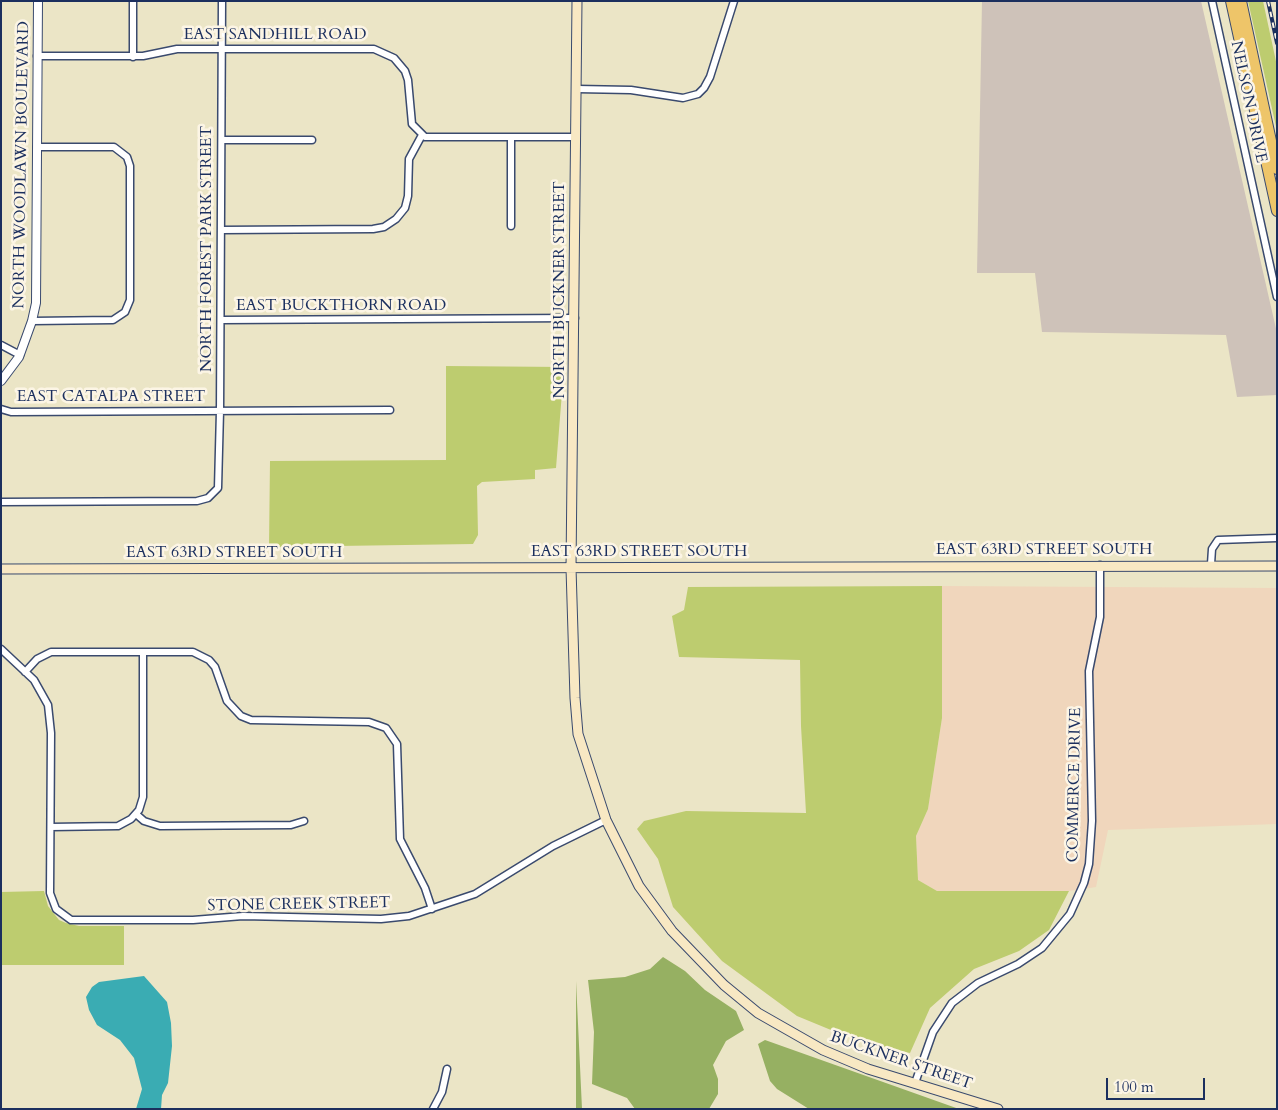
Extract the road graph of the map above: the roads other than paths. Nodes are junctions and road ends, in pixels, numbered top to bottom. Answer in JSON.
{"nodes":[{"id":1,"x":38,"y":1,"type":"edge"},
{"id":2,"x":133,"y":1,"type":"edge"},
{"id":3,"x":222,"y":1,"type":"edge"},
{"id":4,"x":577,"y":1,"type":"edge"},
{"id":5,"x":734,"y":1,"type":"edge"},
{"id":6,"x":1212,"y":1,"type":"edge"},
{"id":7,"x":1231,"y":1,"type":"edge"},
{"id":8,"x":1241,"y":1,"type":"edge"},
{"id":9,"x":222,"y":49,"type":"junction"},
{"id":10,"x":37,"y":56,"type":"junction"},
{"id":11,"x":133,"y":57,"type":"junction"},
{"id":12,"x":576,"y":89,"type":"junction"},
{"id":13,"x":422,"y":135,"type":"junction"},
{"id":14,"x":576,"y":137,"type":"junction"},
{"id":15,"x":511,"y":138,"type":"junction"},
{"id":16,"x":222,"y":140,"type":"junction"},
{"id":17,"x":312,"y":140,"type":"dead end"},
{"id":18,"x":37,"y":147,"type":"junction"},
{"id":19,"x":1277,"y":168,"type":"edge"},
{"id":20,"x":1277,"y":211,"type":"edge"},
{"id":21,"x":511,"y":226,"type":"dead end"},
{"id":22,"x":221,"y":230,"type":"junction"},
{"id":23,"x":1277,"y":297,"type":"edge"},
{"id":24,"x":575,"y":318,"type":"junction"},
{"id":25,"x":221,"y":320,"type":"junction"},
{"id":26,"x":32,"y":321,"type":"junction"},
{"id":27,"x":1,"y":345,"type":"edge"},
{"id":28,"x":20,"y":356,"type":"junction"},
{"id":29,"x":1,"y":381,"type":"edge"},
{"id":30,"x":1,"y":409,"type":"edge"},
{"id":31,"x":390,"y":410,"type":"dead end"},
{"id":32,"x":220,"y":411,"type":"junction"},
{"id":33,"x":1,"y":502,"type":"edge"},
{"id":34,"x":1277,"y":538,"type":"edge"},
{"id":35,"x":1211,"y":564,"type":"junction"},
{"id":36,"x":1100,"y":565,"type":"junction"},
{"id":37,"x":1277,"y":566,"type":"edge"},
{"id":38,"x":571,"y":568,"type":"junction"},
{"id":39,"x":1,"y":569,"type":"edge"},
{"id":40,"x":572,"y":579,"type":"joint"},
{"id":41,"x":1,"y":649,"type":"edge"},
{"id":42,"x":144,"y":652,"type":"junction"},
{"id":43,"x":26,"y":672,"type":"junction"},
{"id":44,"x":136,"y":814,"type":"junction"},
{"id":45,"x":606,"y":820,"type":"junction"},
{"id":46,"x":304,"y":821,"type":"dead end"},
{"id":47,"x":51,"y":827,"type":"junction"},
{"id":48,"x":432,"y":909,"type":"junction"},
{"id":49,"x":447,"y":1069,"type":"dead end"},
{"id":50,"x":916,"y":1083,"type":"junction"},
{"id":51,"x":433,"y":1109,"type":"edge"},
{"id":52,"x":998,"y":1109,"type":"edge"}],
"edges":[{"from":1,"to":10,"type":"street","name":"NORTH WOODLAWN BOULEVARD"},
{"from":2,"to":11,"type":"street"},
{"from":3,"to":9,"type":"street","name":"NORTH FOREST PARK STREET"},
{"from":4,"to":12,"type":"main road","name":"NORTH BUCKNER STREET"},
{"from":5,"to":12,"type":"street"},
{"from":6,"to":23,"type":"street","name":"NELSON DRIVE"},
{"from":7,"to":20,"type":"main road"},
{"from":8,"to":19,"type":"main road"},
{"from":9,"to":11,"type":"street","name":"EAST SANDHILL ROAD"},
{"from":9,"to":13,"type":"street","name":"EAST SANDHILL ROAD"},
{"from":9,"to":16,"type":"street","name":"NORTH FOREST PARK STREET"},
{"from":10,"to":11,"type":"street","name":"EAST SANDHILL ROAD"},
{"from":10,"to":18,"type":"street","name":"NORTH WOODLAWN BOULEVARD"},
{"from":12,"to":14,"type":"main road","name":"NORTH BUCKNER STREET"},
{"from":13,"to":15,"type":"street"},
{"from":13,"to":22,"type":"street"},
{"from":14,"to":15,"type":"street"},
{"from":14,"to":24,"type":"main road","name":"NORTH BUCKNER STREET"},
{"from":15,"to":21,"type":"street"},
{"from":16,"to":17,"type":"street"},
{"from":16,"to":22,"type":"street","name":"NORTH FOREST PARK STREET"},
{"from":18,"to":26,"type":"street","name":"NORTH WOODLAWN BOULEVARD"},
{"from":18,"to":26,"type":"street"},
{"from":22,"to":25,"type":"street","name":"NORTH FOREST PARK STREET"},
{"from":24,"to":25,"type":"street","name":"EAST BUCKTHORN ROAD"},
{"from":24,"to":38,"type":"main road","name":"NORTH BUCKNER STREET"},
{"from":25,"to":32,"type":"street","name":"NORTH FOREST PARK STREET"},
{"from":26,"to":28,"type":"street","name":"NORTH WOODLAWN BOULEVARD"},
{"from":27,"to":28,"type":"street"},
{"from":28,"to":29,"type":"street","name":"NORTH WOODLAWN BOULEVARD"},
{"from":30,"to":32,"type":"street","name":"EAST CATALPA STREET"},
{"from":31,"to":32,"type":"street","name":"EAST CATALPA STREET"},
{"from":32,"to":33,"type":"street","name":"NORTH FOREST PARK STREET"},
{"from":34,"to":35,"type":"street"},
{"from":35,"to":36,"type":"main road","name":"EAST 63RD STREET SOUTH"},
{"from":35,"to":37,"type":"main road","name":"EAST 63RD STREET SOUTH"},
{"from":36,"to":38,"type":"main road","name":"EAST 63RD STREET SOUTH"},
{"from":36,"to":50,"type":"street","name":"COMMERCE DRIVE"},
{"from":38,"to":39,"type":"main road","name":"EAST 63RD STREET SOUTH"},
{"from":38,"to":40,"type":"main road","name":"NORTH BUCKNER STREET"},
{"from":40,"to":45,"type":"main road","name":"BUCKNER STREET"},
{"from":41,"to":43,"type":"street"},
{"from":42,"to":43,"type":"street"},
{"from":42,"to":44,"type":"street"},
{"from":42,"to":48,"type":"street"},
{"from":43,"to":47,"type":"street"},
{"from":44,"to":46,"type":"street"},
{"from":44,"to":47,"type":"street"},
{"from":45,"to":48,"type":"street","name":"STONE CREEK STREET"},
{"from":45,"to":50,"type":"main road","name":"BUCKNER STREET"},
{"from":47,"to":48,"type":"street","name":"STONE CREEK STREET"},
{"from":49,"to":51,"type":"street"},
{"from":50,"to":52,"type":"main road","name":"BUCKNER STREET"}]}
